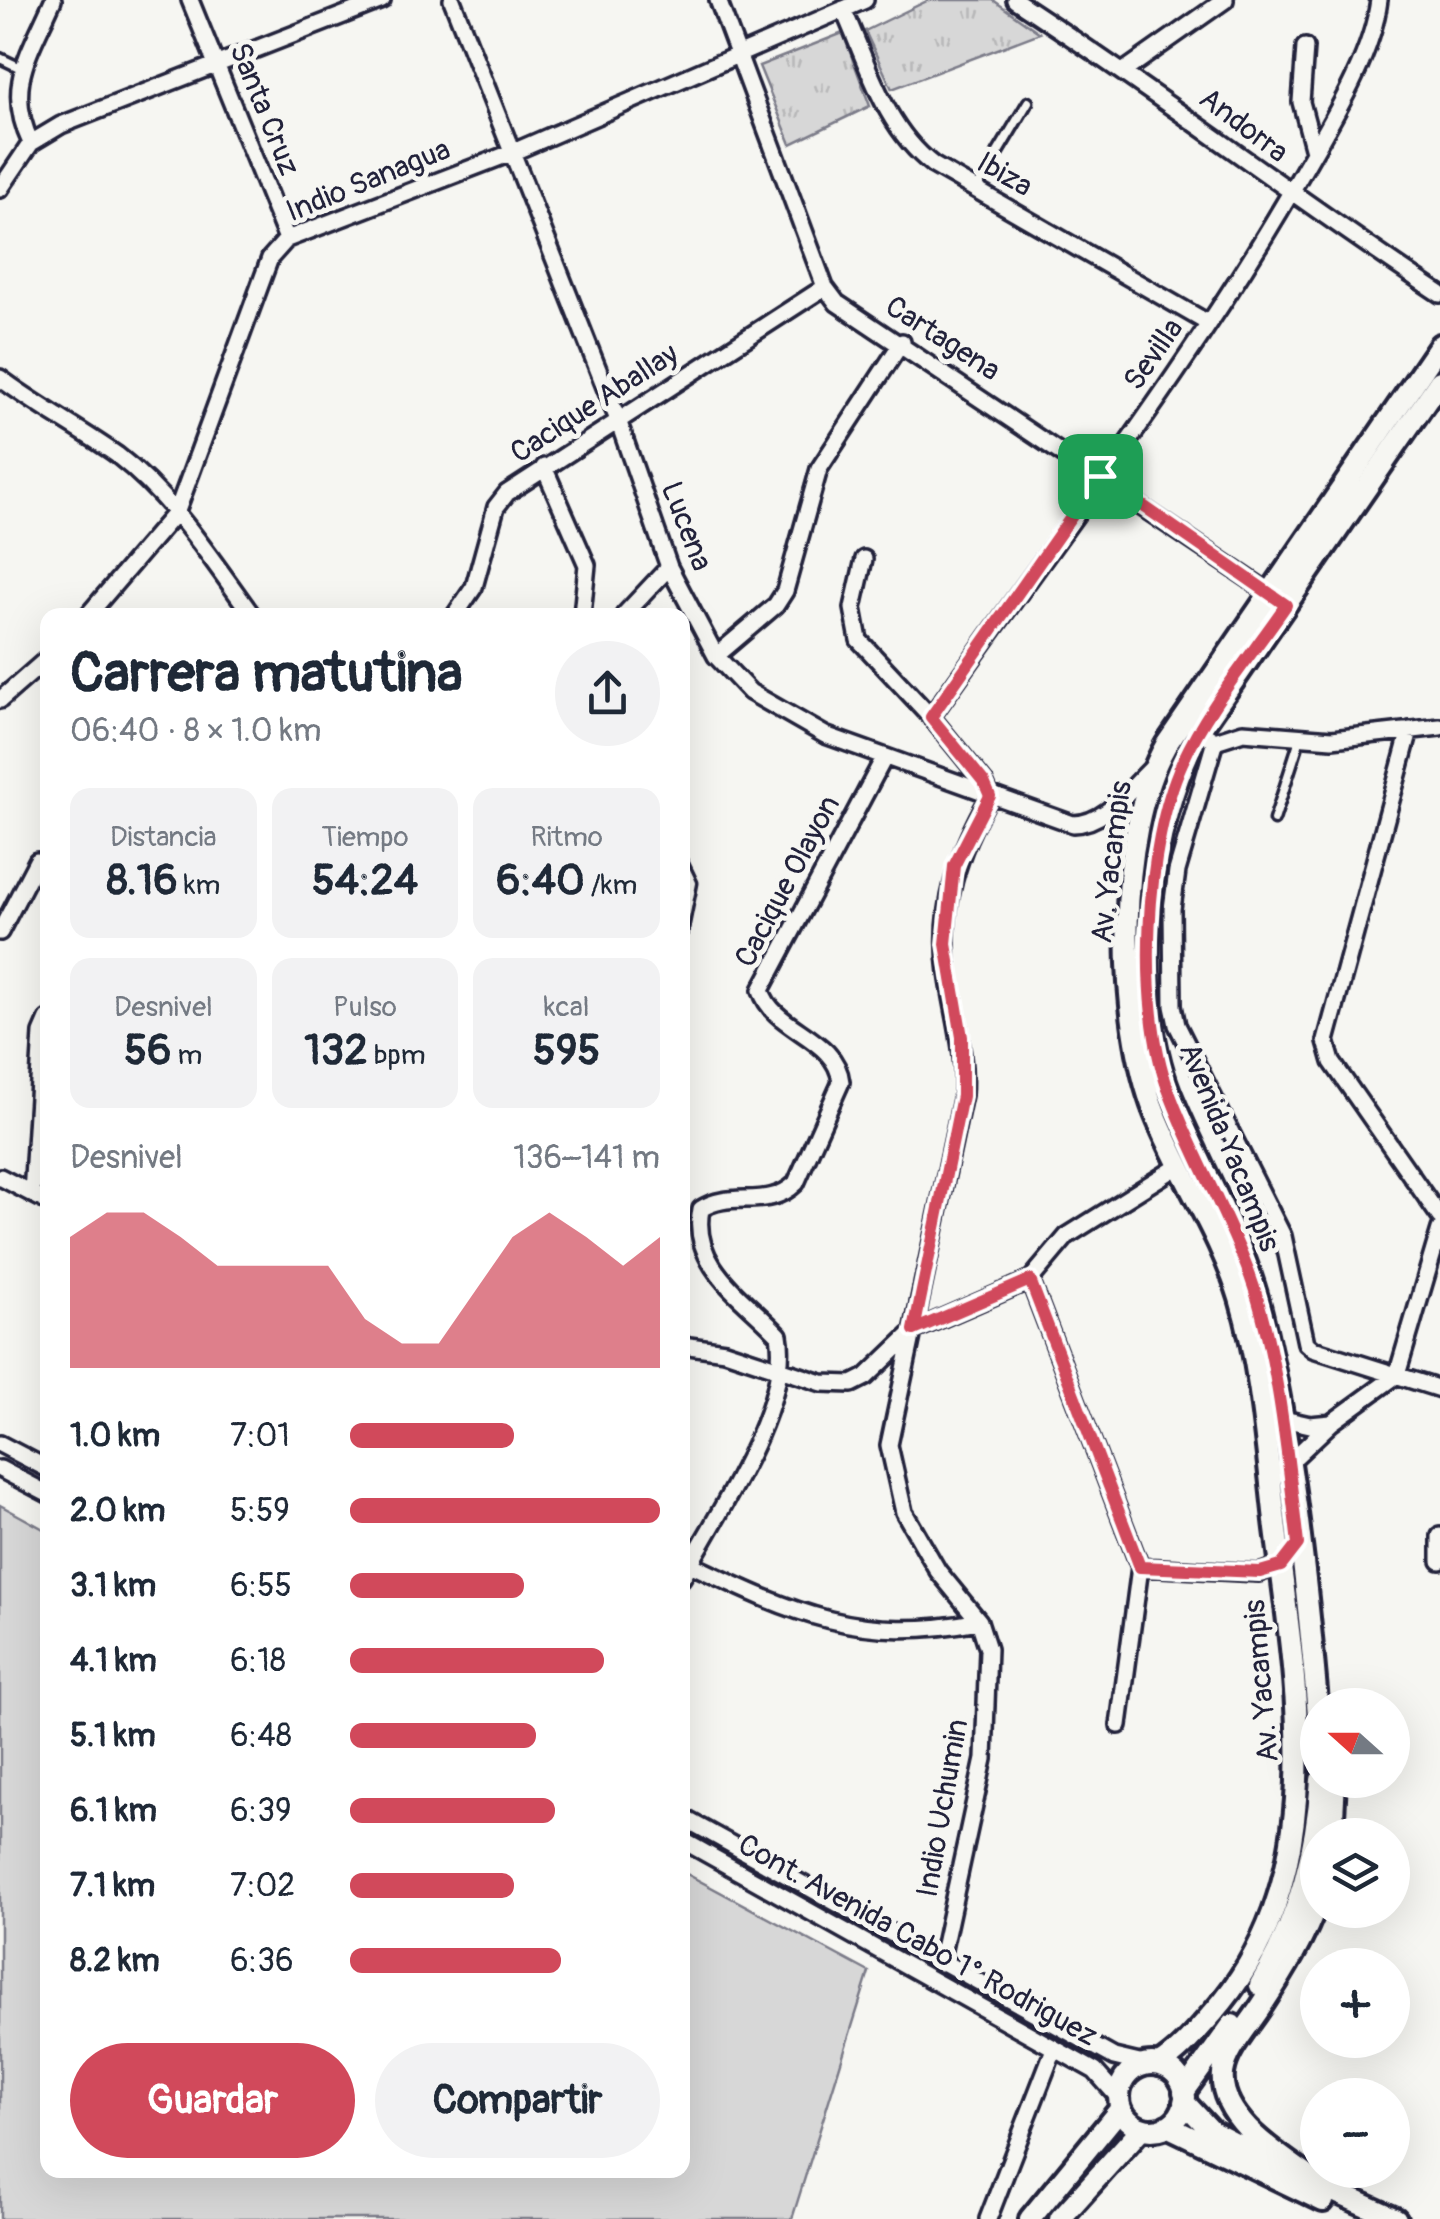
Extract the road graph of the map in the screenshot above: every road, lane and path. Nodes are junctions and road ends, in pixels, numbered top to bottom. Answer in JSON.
{"nodes":[{"id":1,"x":54,"y":0,"type":"edge"},
{"id":2,"x":190,"y":0,"type":"edge"},
{"id":3,"x":382,"y":0,"type":"edge"},
{"id":4,"x":452,"y":0,"type":"edge"},
{"id":5,"x":718,"y":0,"type":"edge"},
{"id":6,"x":865,"y":0,"type":"edge"},
{"id":7,"x":1015,"y":0,"type":"edge"},
{"id":8,"x":1225,"y":0,"type":"edge"},
{"id":9,"x":1379,"y":0,"type":"edge"},
{"id":10,"x":844,"y":9,"type":"junction"},
{"id":11,"x":1305,"y":46,"type":"dead end"},
{"id":12,"x":738,"y":54,"type":"junction"},
{"id":13,"x":0,"y":58,"type":"edge"},
{"id":14,"x":217,"y":63,"type":"junction"},
{"id":15,"x":23,"y":69,"type":"junction"},
{"id":16,"x":1124,"y":71,"type":"junction"},
{"id":17,"x":1028,"y":102,"type":"dead end"},
{"id":18,"x":31,"y":142,"type":"junction"},
{"id":19,"x":1314,"y":151,"type":"junction"},
{"id":20,"x":511,"y":153,"type":"junction"},
{"id":21,"x":0,"y":188,"type":"edge"},
{"id":22,"x":976,"y":189,"type":"junction"},
{"id":23,"x":1290,"y":194,"type":"junction"},
{"id":24,"x":288,"y":238,"type":"junction"},
{"id":25,"x":825,"y":288,"type":"junction"},
{"id":26,"x":1440,"y":294,"type":"edge"},
{"id":27,"x":1208,"y":323,"type":"junction"},
{"id":28,"x":902,"y":342,"type":"junction"},
{"id":29,"x":1440,"y":345,"type":"edge"},
{"id":30,"x":0,"y":378,"type":"edge"},
{"id":31,"x":1440,"y":381,"type":"edge"},
{"id":32,"x":618,"y":420,"type":"junction"},
{"id":33,"x":544,"y":468,"type":"junction"},
{"id":34,"x":1100,"y":476,"type":"junction"},
{"id":35,"x":176,"y":511,"type":"junction"},
{"id":36,"x":864,"y":560,"type":"dead end"},
{"id":37,"x":669,"y":567,"type":"junction"},
{"id":38,"x":1277,"y":598,"type":"junction"},
{"id":39,"x":94,"y":608,"type":"edge"},
{"id":40,"x":247,"y":608,"type":"edge"},
{"id":41,"x":459,"y":608,"type":"edge"},
{"id":42,"x":583,"y":608,"type":"edge"},
{"id":43,"x":631,"y":608,"type":"edge"},
{"id":44,"x":716,"y":656,"type":"junction"},
{"id":45,"x":40,"y":665,"type":"edge"},
{"id":46,"x":0,"y":700,"type":"edge"},
{"id":47,"x":931,"y":717,"type":"junction"},
{"id":48,"x":1440,"y":727,"type":"edge"},
{"id":49,"x":1410,"y":730,"type":"junction"},
{"id":50,"x":1207,"y":736,"type":"junction"},
{"id":51,"x":1300,"y":738,"type":"junction"},
{"id":52,"x":884,"y":758,"type":"junction"},
{"id":53,"x":1154,"y":766,"type":"junction"},
{"id":54,"x":990,"y":796,"type":"junction"},
{"id":55,"x":1274,"y":820,"type":"dead end"},
{"id":56,"x":37,"y":862,"type":"dead end"},
{"id":57,"x":0,"y":932,"type":"edge"},
{"id":58,"x":40,"y":1064,"type":"edge"},
{"id":59,"x":1180,"y":1165,"type":"junction"},
{"id":60,"x":0,"y":1177,"type":"edge"},
{"id":61,"x":32,"y":1194,"type":"junction"},
{"id":62,"x":40,"y":1198,"type":"edge"},
{"id":63,"x":1440,"y":1217,"type":"edge"},
{"id":64,"x":1440,"y":1229,"type":"edge"},
{"id":65,"x":1030,"y":1280,"type":"junction"},
{"id":66,"x":914,"y":1330,"type":"junction"},
{"id":67,"x":690,"y":1346,"type":"edge"},
{"id":68,"x":781,"y":1369,"type":"junction"},
{"id":69,"x":1397,"y":1376,"type":"junction"},
{"id":70,"x":1440,"y":1389,"type":"edge"},
{"id":71,"x":1279,"y":1418,"type":"junction"},
{"id":72,"x":1331,"y":1423,"type":"junction"},
{"id":73,"x":0,"y":1444,"type":"edge"},
{"id":74,"x":40,"y":1466,"type":"edge"},
{"id":75,"x":1289,"y":1468,"type":"junction"},
{"id":76,"x":0,"y":1469,"type":"edge"},
{"id":77,"x":1270,"y":1481,"type":"junction"},
{"id":78,"x":40,"y":1490,"type":"edge"},
{"id":79,"x":1440,"y":1536,"type":"edge"},
{"id":80,"x":1298,"y":1544,"type":"junction"},
{"id":81,"x":1440,"y":1561,"type":"edge"},
{"id":82,"x":690,"y":1563,"type":"edge"},
{"id":83,"x":1281,"y":1566,"type":"junction"},
{"id":84,"x":1140,"y":1567,"type":"junction"},
{"id":85,"x":690,"y":1573,"type":"edge"},
{"id":86,"x":980,"y":1621,"type":"junction"},
{"id":87,"x":1315,"y":1684,"type":"junction"},
{"id":88,"x":1315,"y":1688,"type":"edge"},
{"id":89,"x":1317,"y":1688,"type":"edge"},
{"id":90,"x":1119,"y":1725,"type":"dead end"},
{"id":91,"x":1319,"y":1798,"type":"edge"},
{"id":92,"x":690,"y":1822,"type":"edge"},
{"id":93,"x":690,"y":1844,"type":"edge"},
{"id":94,"x":1305,"y":1928,"type":"edge"},
{"id":95,"x":940,"y":1963,"type":"junction"},
{"id":96,"x":1054,"y":2049,"type":"junction"},
{"id":97,"x":1154,"y":2065,"type":"junction"},
{"id":98,"x":1184,"y":2097,"type":"junction"},
{"id":99,"x":1120,"y":2103,"type":"junction"},
{"id":100,"x":1167,"y":2126,"type":"junction"},
{"id":101,"x":1141,"y":2129,"type":"junction"},
{"id":102,"x":1300,"y":2169,"type":"edge"},
{"id":103,"x":1300,"y":2176,"type":"edge"},
{"id":104,"x":1326,"y":2188,"type":"edge"},
{"id":105,"x":988,"y":2219,"type":"edge"},
{"id":106,"x":1030,"y":2219,"type":"edge"},
{"id":107,"x":1060,"y":2219,"type":"edge"},
{"id":108,"x":1365,"y":2219,"type":"edge"},
{"id":109,"x":1396,"y":2219,"type":"edge"}],
"edges":[{"from":1,"to":15,"type":"street"},
{"from":2,"to":14,"type":"street","name":"Santa Cruz"},
{"from":3,"to":14,"type":"street"},
{"from":4,"to":20,"type":"street","name":"Lucena"},
{"from":5,"to":12,"type":"street"},
{"from":6,"to":10,"type":"street","name":"Indio Sanagua"},
{"from":7,"to":16,"type":"street","name":"Andorra"},
{"from":8,"to":16,"type":"street"},
{"from":9,"to":19,"type":"street","name":"Sevilla"},
{"from":10,"to":12,"type":"street","name":"Indio Sanagua"},
{"from":10,"to":22,"type":"street","name":"Ibiza"},
{"from":11,"to":19,"type":"street"},
{"from":12,"to":20,"type":"street","name":"Indio Sanagua"},
{"from":12,"to":25,"type":"street"},
{"from":13,"to":15,"type":"lane"},
{"from":14,"to":18,"type":"street"},
{"from":14,"to":24,"type":"street","name":"Santa Cruz"},
{"from":15,"to":18,"type":"street"},
{"from":16,"to":23,"type":"street","name":"Andorra"},
{"from":17,"to":22,"type":"lane"},
{"from":18,"to":21,"type":"street"},
{"from":19,"to":23,"type":"street","name":"Sevilla"},
{"from":20,"to":24,"type":"street","name":"Indio Sanagua"},
{"from":20,"to":32,"type":"street","name":"Lucena"},
{"from":22,"to":27,"type":"street","name":"Ibiza"},
{"from":23,"to":26,"type":"street","name":"Andorra"},
{"from":23,"to":27,"type":"street","name":"Sevilla"},
{"from":24,"to":35,"type":"street","name":"Indio Sanagua"},
{"from":25,"to":28,"type":"street","name":"Cartagena"},
{"from":25,"to":32,"type":"street","name":"Cacique Aballay"},
{"from":27,"to":34,"type":"street","name":"Sevilla"},
{"from":28,"to":34,"type":"street","name":"Cartagena"},
{"from":28,"to":44,"type":"street"},
{"from":29,"to":38,"type":"street","name":"Av. Yacampis"},
{"from":30,"to":35,"type":"street"},
{"from":31,"to":38,"type":"street","name":"Avenida Yacampis"},
{"from":32,"to":33,"type":"street","name":"Cacique Aballay"},
{"from":32,"to":37,"type":"street","name":"Lucena"},
{"from":33,"to":41,"type":"street","name":"Cacique Aballay"},
{"from":33,"to":42,"type":"street"},
{"from":34,"to":38,"type":"street","name":"Cartagena"},
{"from":34,"to":47,"type":"street","name":"Sevilla"},
{"from":35,"to":39,"type":"street","name":"Indio Sanagua"},
{"from":35,"to":40,"type":"street"},
{"from":36,"to":47,"type":"street"},
{"from":37,"to":43,"type":"street"},
{"from":37,"to":44,"type":"street","name":"Lucena"},
{"from":38,"to":50,"type":"street","name":"Avenida Yacampis"},
{"from":38,"to":53,"type":"street","name":"Av. Yacampis"},
{"from":44,"to":52,"type":"street","name":"Lucena"},
{"from":45,"to":46,"type":"street"},
{"from":47,"to":54,"type":"street"},
{"from":48,"to":49,"type":"street"},
{"from":49,"to":51,"type":"street"},
{"from":49,"to":63,"type":"street"},
{"from":50,"to":51,"type":"street"},
{"from":50,"to":69,"type":"street"},
{"from":50,"to":71,"type":"street","name":"Avenida Yacampis"},
{"from":51,"to":55,"type":"lane"},
{"from":52,"to":54,"type":"street","name":"Lucena"},
{"from":52,"to":68,"type":"street","name":"Cacique Olayon"},
{"from":53,"to":54,"type":"street","name":"Lucena"},
{"from":53,"to":59,"type":"street","name":"Av. Yacampis"},
{"from":54,"to":66,"type":"street","name":"Indio Uchumin"},
{"from":56,"to":57,"type":"street"},
{"from":58,"to":61,"type":"street"},
{"from":59,"to":65,"type":"street"},
{"from":59,"to":77,"type":"street","name":"Av. Yacampis"},
{"from":60,"to":61,"type":"street"},
{"from":61,"to":62,"type":"street"},
{"from":64,"to":69,"type":"street"},
{"from":65,"to":66,"type":"street"},
{"from":65,"to":84,"type":"street"},
{"from":66,"to":68,"type":"street"},
{"from":66,"to":86,"type":"street","name":"Indio Uchumin"},
{"from":67,"to":68,"type":"street"},
{"from":68,"to":82,"type":"street"},
{"from":69,"to":70,"type":"street"},
{"from":69,"to":72,"type":"street"},
{"from":71,"to":72,"type":"street"},
{"from":71,"to":75,"type":"street","name":"Avenida Yacampis"},
{"from":72,"to":75,"type":"street"},
{"from":73,"to":74,"type":"street"},
{"from":75,"to":77,"type":"street"},
{"from":75,"to":80,"type":"street","name":"Avenida Yacampis"},
{"from":76,"to":78,"type":"street"},
{"from":77,"to":83,"type":"street","name":"Av. Yacampis"},
{"from":79,"to":81,"type":"street"},
{"from":80,"to":83,"type":"street"},
{"from":80,"to":87,"type":"street","name":"Avenida Yacampis"},
{"from":83,"to":84,"type":"street"},
{"from":83,"to":97,"type":"street","name":"Av. Yacampis"},
{"from":84,"to":90,"type":"street"},
{"from":85,"to":86,"type":"street"},
{"from":86,"to":95,"type":"street","name":"Indio Uchumin"},
{"from":87,"to":88,"type":"street","name":"Avenida Yacampis"},
{"from":87,"to":89,"type":"street"},
{"from":91,"to":98,"type":"street"},
{"from":92,"to":95,"type":"street","name":"Cont. Avenida Cabo 1° Rodriguez"},
{"from":93,"to":96,"type":"street","name":"Cont. Avenida Cabo 1° Rodriguez"},
{"from":94,"to":102,"type":"street"},
{"from":95,"to":97,"type":"street","name":"Cont. Avenida Cabo 1° Rodriguez"},
{"from":96,"to":99,"type":"street","name":"Cont. Avenida Cabo 1° Rodriguez"},
{"from":96,"to":105,"type":"street"},
{"from":97,"to":98,"type":"street"},
{"from":97,"to":99,"type":"street"},
{"from":98,"to":100,"type":"street"},
{"from":98,"to":103,"type":"street"},
{"from":99,"to":101,"type":"street"},
{"from":99,"to":106,"type":"street"},
{"from":100,"to":101,"type":"street"},
{"from":100,"to":108,"type":"street"},
{"from":101,"to":107,"type":"street"},
{"from":104,"to":109,"type":"street"}]}
